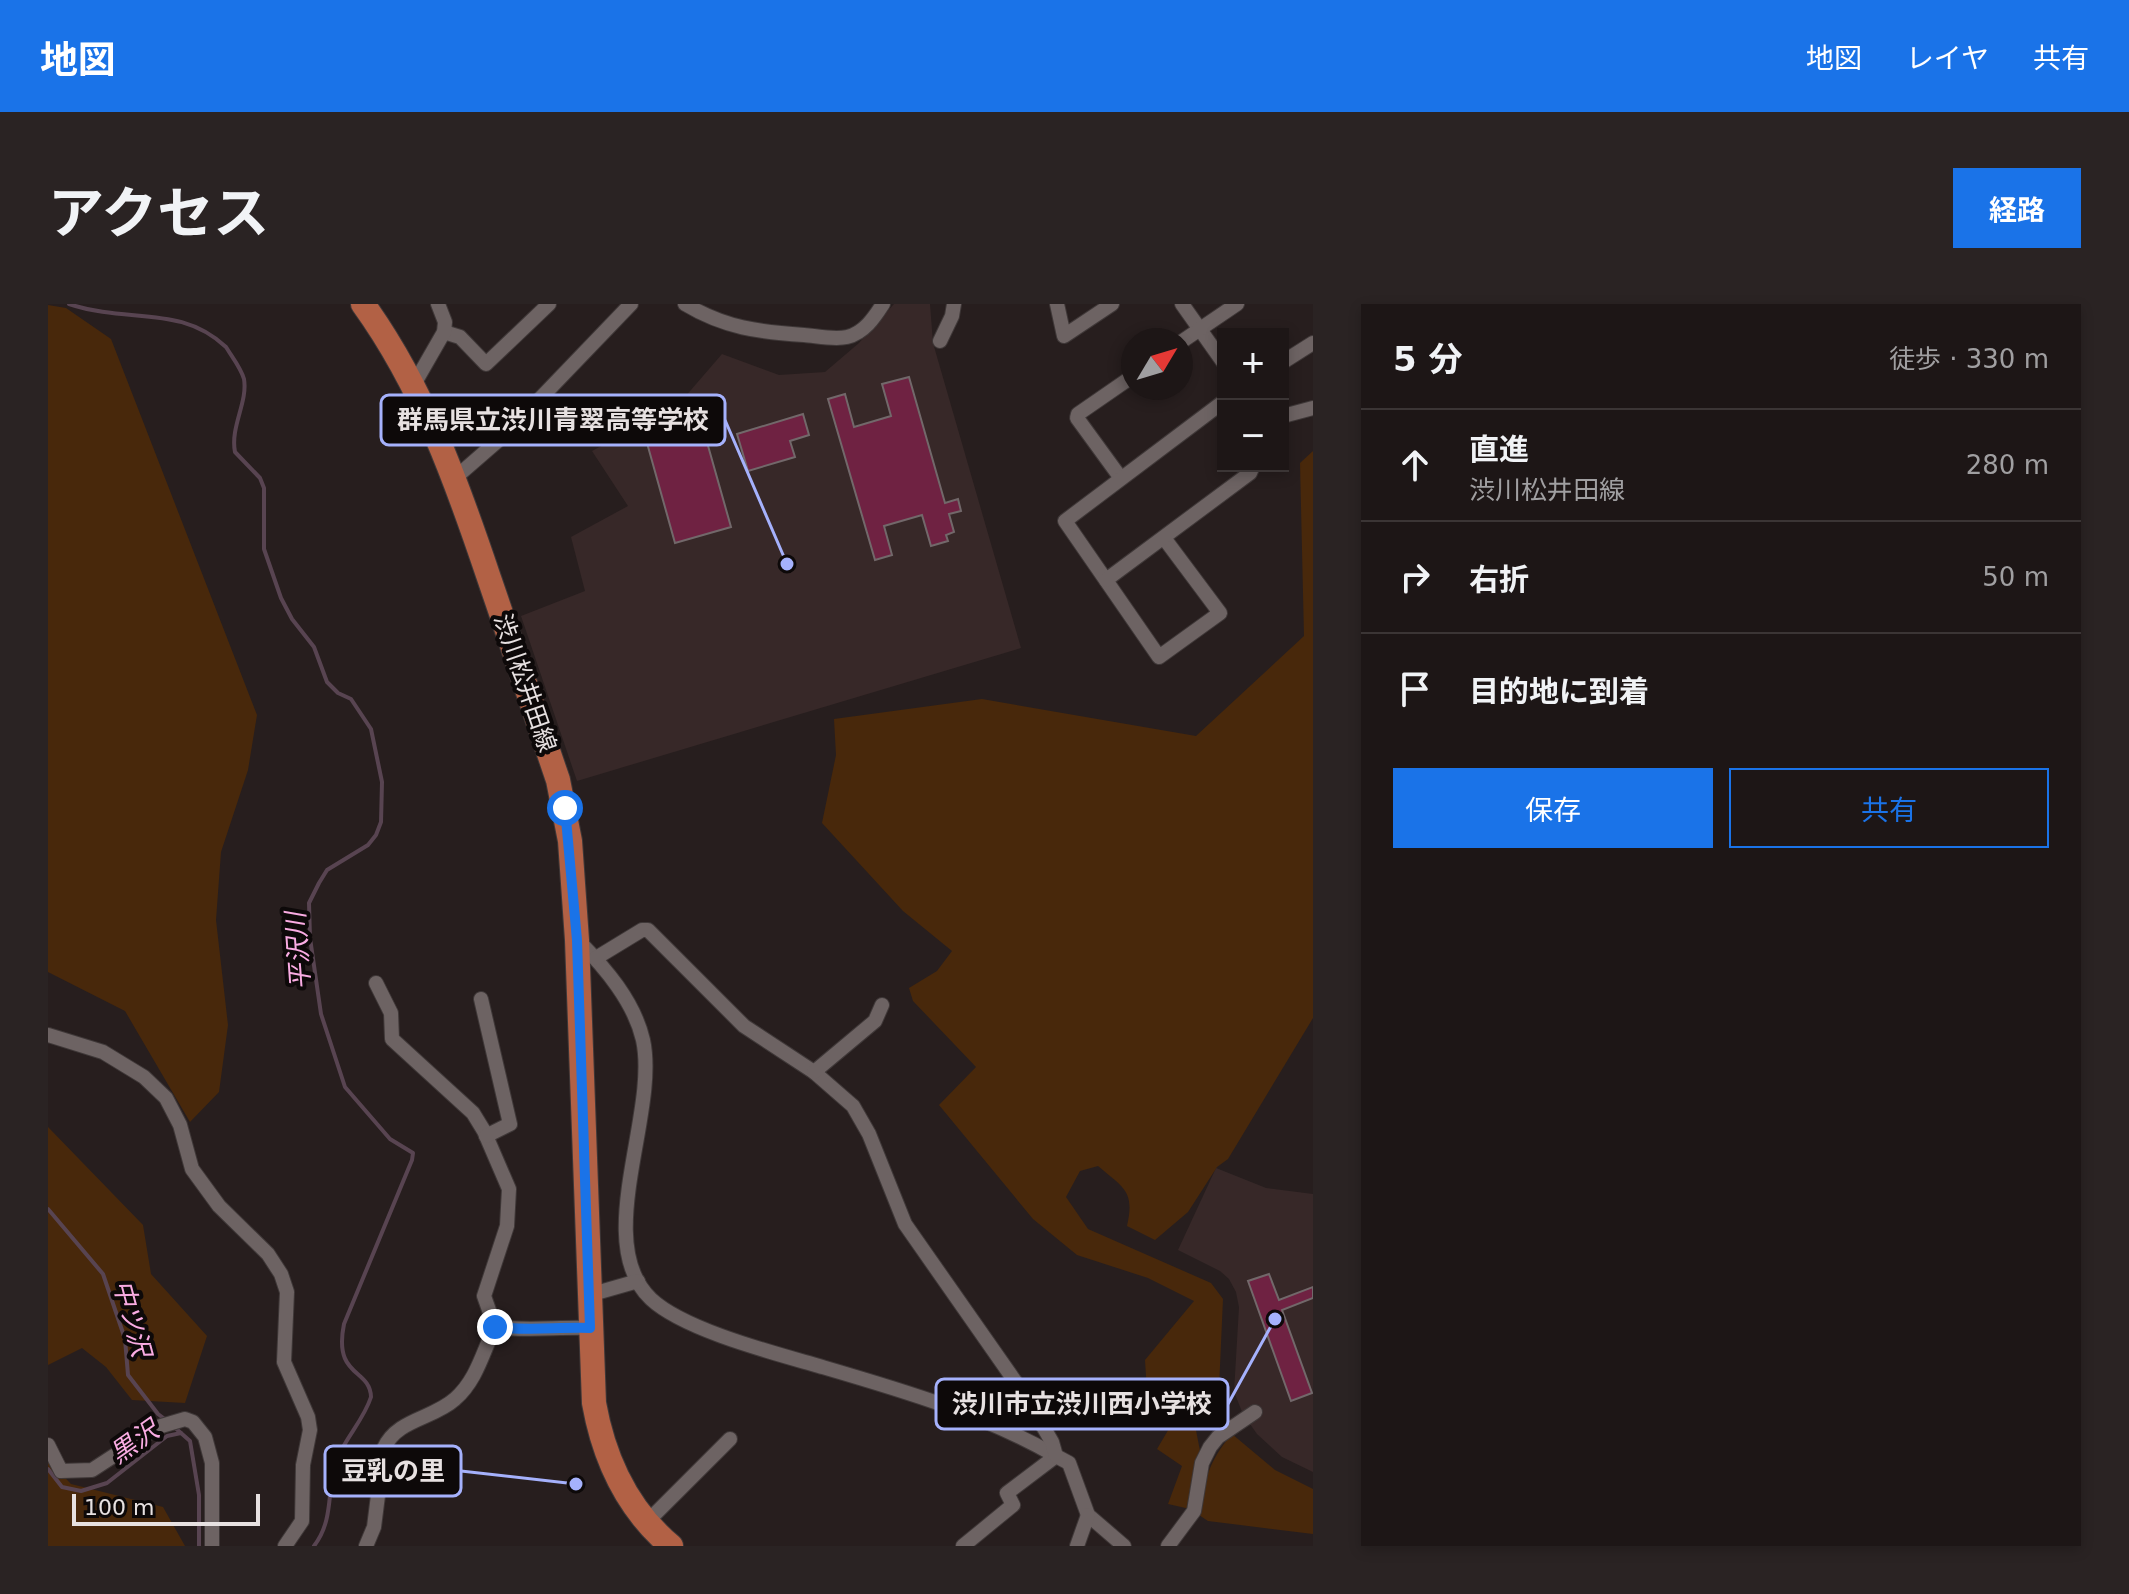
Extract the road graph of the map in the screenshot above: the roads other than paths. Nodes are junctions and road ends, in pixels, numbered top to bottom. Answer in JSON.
{"nodes":[{"id":1,"x":363,"y":304,"type":"edge"},
{"id":2,"x":438,"y":304,"type":"edge"},
{"id":3,"x":549,"y":304,"type":"edge"},
{"id":4,"x":631,"y":304,"type":"edge"},
{"id":5,"x":685,"y":304,"type":"edge"},
{"id":6,"x":883,"y":304,"type":"edge"},
{"id":7,"x":954,"y":304,"type":"edge"},
{"id":8,"x":1057,"y":304,"type":"edge"},
{"id":9,"x":1112,"y":304,"type":"edge"},
{"id":10,"x":1182,"y":304,"type":"edge"},
{"id":11,"x":1237,"y":304,"type":"edge"},
{"id":12,"x":1200,"y":329,"type":"junction"},
{"id":13,"x":444,"y":332,"type":"junction"},
{"id":14,"x":1193,"y":334,"type":"edge"},
{"id":15,"x":940,"y":341,"type":"dead end"},
{"id":16,"x":1313,"y":343,"type":"edge"},
{"id":17,"x":1217,"y":353,"type":"edge"},
{"id":18,"x":1289,"y":358,"type":"edge"},
{"id":19,"x":1121,"y":384,"type":"edge"},
{"id":20,"x":413,"y":386,"type":"junction"},
{"id":21,"x":1217,"y":406,"type":"edge"},
{"id":22,"x":1313,"y":408,"type":"edge"},
{"id":23,"x":1289,"y":414,"type":"edge"},
{"id":24,"x":1250,"y":472,"type":"edge"},
{"id":25,"x":1120,"y":477,"type":"junction"},
{"id":26,"x":455,"y":478,"type":"junction"},
{"id":27,"x":1164,"y":538,"type":"junction"},
{"id":28,"x":1106,"y":580,"type":"junction"},
{"id":29,"x":577,"y":940,"type":"junction"},
{"id":30,"x":596,"y":958,"type":"junction"},
{"id":31,"x":376,"y":983,"type":"dead end"},
{"id":32,"x":481,"y":999,"type":"dead end"},
{"id":33,"x":882,"y":1005,"type":"dead end"},
{"id":34,"x":48,"y":1035,"type":"edge"},
{"id":35,"x":814,"y":1072,"type":"junction"},
{"id":36,"x":486,"y":1136,"type":"junction"},
{"id":37,"x":638,"y":1281,"type":"junction"},
{"id":38,"x":589,"y":1295,"type":"junction"},
{"id":39,"x":495,"y":1327,"type":"junction"},
{"id":40,"x":590,"y":1328,"type":"junction"},
{"id":41,"x":1255,"y":1412,"type":"dead end"},
{"id":42,"x":730,"y":1439,"type":"dead end"},
{"id":43,"x":48,"y":1445,"type":"edge"},
{"id":44,"x":1056,"y":1456,"type":"junction"},
{"id":45,"x":1088,"y":1515,"type":"junction"},
{"id":46,"x":647,"y":1522,"type":"junction"},
{"id":47,"x":212,"y":1546,"type":"edge"},
{"id":48,"x":285,"y":1546,"type":"edge"},
{"id":49,"x":366,"y":1546,"type":"edge"},
{"id":50,"x":671,"y":1546,"type":"edge"},
{"id":51,"x":963,"y":1546,"type":"edge"},
{"id":52,"x":1077,"y":1546,"type":"edge"},
{"id":53,"x":1124,"y":1546,"type":"edge"},
{"id":54,"x":1168,"y":1546,"type":"edge"}],
"edges":[{"from":1,"to":20,"type":"main road","name":"渋川松井田線"},
{"from":2,"to":13,"type":"street"},
{"from":3,"to":13,"type":"street"},
{"from":4,"to":26,"type":"street"},
{"from":5,"to":6,"type":"street"},
{"from":7,"to":15,"type":"street"},
{"from":8,"to":9,"type":"street"},
{"from":10,"to":12,"type":"street"},
{"from":11,"to":12,"type":"street"},
{"from":12,"to":14,"type":"street"},
{"from":12,"to":17,"type":"street"},
{"from":13,"to":20,"type":"street"},
{"from":16,"to":18,"type":"street"},
{"from":19,"to":25,"type":"street"},
{"from":20,"to":26,"type":"main road","name":"渋川松井田線"},
{"from":21,"to":25,"type":"street"},
{"from":22,"to":23,"type":"street"},
{"from":24,"to":27,"type":"street"},
{"from":25,"to":28,"type":"street"},
{"from":26,"to":29,"type":"main road","name":"渋川松井田線"},
{"from":27,"to":28,"type":"street"},
{"from":27,"to":28,"type":"street"},
{"from":29,"to":30,"type":"street"},
{"from":29,"to":38,"type":"main road","name":"渋川松井田線"},
{"from":30,"to":35,"type":"street"},
{"from":30,"to":37,"type":"street"},
{"from":31,"to":36,"type":"street"},
{"from":32,"to":36,"type":"street"},
{"from":33,"to":35,"type":"street"},
{"from":34,"to":48,"type":"street"},
{"from":35,"to":44,"type":"street"},
{"from":36,"to":39,"type":"street"},
{"from":37,"to":38,"type":"street"},
{"from":37,"to":44,"type":"street"},
{"from":38,"to":40,"type":"main road","name":"渋川松井田線"},
{"from":39,"to":40,"type":"street"},
{"from":39,"to":49,"type":"street"},
{"from":40,"to":46,"type":"main road","name":"渋川松井田線"},
{"from":41,"to":54,"type":"street"},
{"from":42,"to":46,"type":"street"},
{"from":43,"to":47,"type":"street"},
{"from":44,"to":45,"type":"street"},
{"from":44,"to":51,"type":"street"},
{"from":45,"to":52,"type":"street"},
{"from":45,"to":53,"type":"street"},
{"from":46,"to":50,"type":"main road","name":"渋川松井田線"}]}
